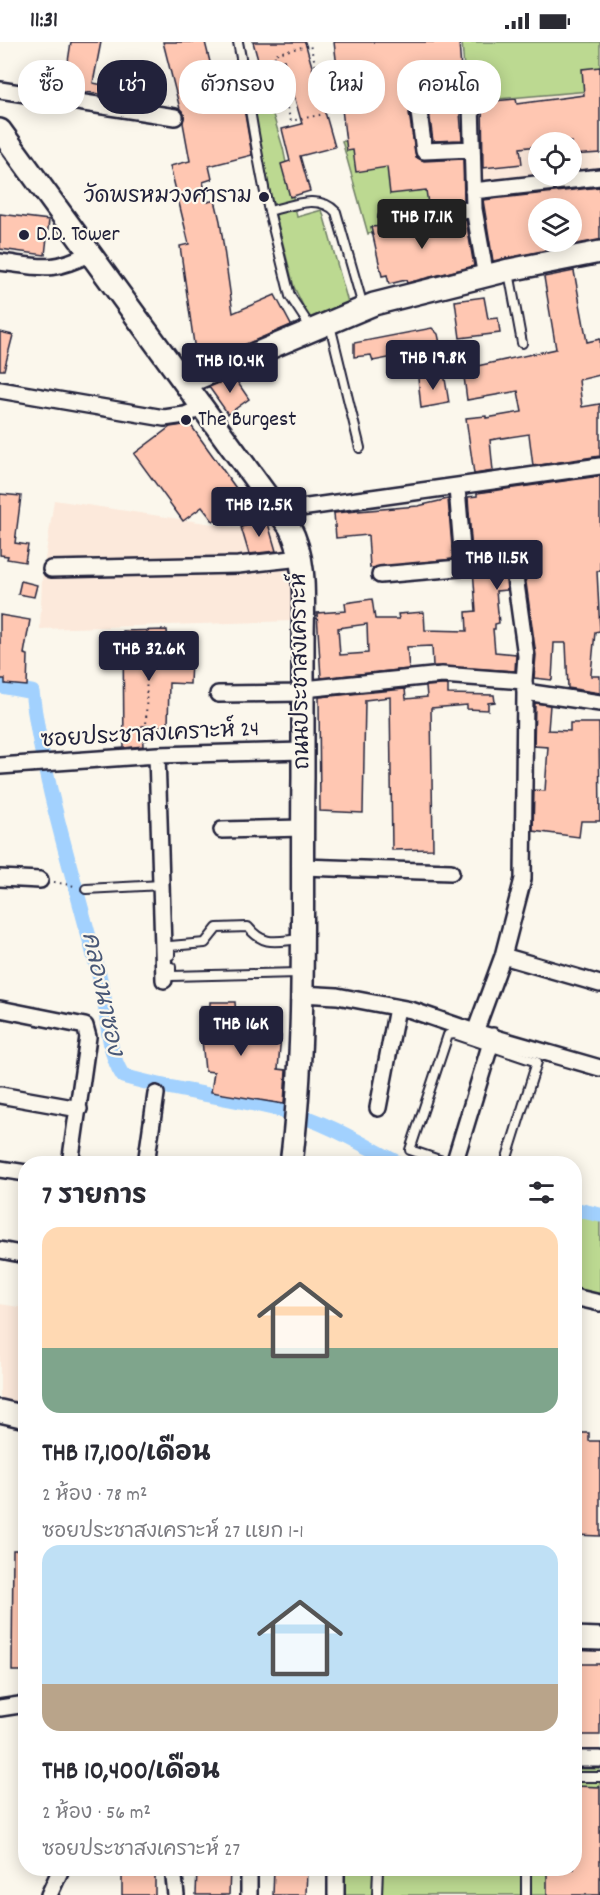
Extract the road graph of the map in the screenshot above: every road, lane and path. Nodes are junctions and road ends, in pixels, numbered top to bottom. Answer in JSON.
{"nodes":[{"id":1,"x":238,"y":42,"type":"edge"},
{"id":2,"x":241,"y":60,"type":"edge"},
{"id":3,"x":275,"y":68,"type":"joint"},
{"id":4,"x":0,"y":90,"type":"edge"},
{"id":5,"x":252,"y":114,"type":"edge"},
{"id":6,"x":419,"y":114,"type":"edge"},
{"id":7,"x":471,"y":114,"type":"edge"},
{"id":8,"x":175,"y":117,"type":"dead end"},
{"id":9,"x":2,"y":136,"type":"edge"},
{"id":10,"x":472,"y":149,"type":"junction"},
{"id":11,"x":600,"y":177,"type":"edge"},
{"id":12,"x":473,"y":191,"type":"junction"},
{"id":13,"x":474,"y":209,"type":"junction"},
{"id":14,"x":269,"y":211,"type":"junction"},
{"id":15,"x":387,"y":218,"type":"dead end"},
{"id":16,"x":600,"y":252,"type":"edge"},
{"id":17,"x":91,"y":253,"type":"junction"},
{"id":18,"x":0,"y":262,"type":"edge"},
{"id":19,"x":509,"y":270,"type":"junction"},
{"id":20,"x":486,"y":277,"type":"junction"},
{"id":21,"x":363,"y":307,"type":"junction"},
{"id":22,"x":320,"y":325,"type":"junction"},
{"id":23,"x":522,"y":343,"type":"dead end"},
{"id":24,"x":186,"y":383,"type":"junction"},
{"id":25,"x":0,"y":390,"type":"edge"},
{"id":26,"x":203,"y":407,"type":"junction"},
{"id":27,"x":360,"y":448,"type":"dead end"},
{"id":28,"x":600,"y":466,"type":"edge"},
{"id":29,"x":457,"y":488,"type":"junction"},
{"id":30,"x":279,"y":511,"type":"junction"},
{"id":31,"x":301,"y":558,"type":"junction"},
{"id":32,"x":513,"y":562,"type":"dead end"},
{"id":33,"x":51,"y":569,"type":"dead end"},
{"id":34,"x":380,"y":575,"type":"dead end"},
{"id":35,"x":147,"y":630,"type":"dead end"},
{"id":36,"x":525,"y":687,"type":"junction"},
{"id":37,"x":304,"y":691,"type":"junction"},
{"id":38,"x":218,"y":694,"type":"dead end"},
{"id":39,"x":600,"y":703,"type":"edge"},
{"id":40,"x":303,"y":751,"type":"junction"},
{"id":41,"x":151,"y":756,"type":"junction"},
{"id":42,"x":0,"y":766,"type":"edge"},
{"id":43,"x":302,"y":828,"type":"junction"},
{"id":44,"x":222,"y":830,"type":"dead end"},
{"id":45,"x":302,"y":867,"type":"junction"},
{"id":46,"x":451,"y":872,"type":"dead end"},
{"id":47,"x":0,"y":878,"type":"edge"},
{"id":48,"x":40,"y":880,"type":"dead end"},
{"id":49,"x":162,"y":885,"type":"junction"},
{"id":50,"x":86,"y":889,"type":"dead end"},
{"id":51,"x":301,"y":939,"type":"junction"},
{"id":52,"x":503,"y":956,"type":"junction"},
{"id":53,"x":164,"y":980,"type":"dead end"},
{"id":54,"x":301,"y":984,"type":"junction"},
{"id":55,"x":600,"y":984,"type":"edge"},
{"id":56,"x":397,"y":1008,"type":"junction"},
{"id":57,"x":0,"y":1009,"type":"edge"},
{"id":58,"x":475,"y":1032,"type":"junction"},
{"id":59,"x":492,"y":1041,"type":"junction"},
{"id":60,"x":600,"y":1068,"type":"edge"},
{"id":61,"x":156,"y":1094,"type":"dead end"},
{"id":62,"x":0,"y":1095,"type":"edge"},
{"id":63,"x":79,"y":1108,"type":"junction"},
{"id":64,"x":378,"y":1108,"type":"dead end"},
{"id":65,"x":71,"y":1156,"type":"edge"},
{"id":66,"x":147,"y":1156,"type":"edge"},
{"id":67,"x":292,"y":1156,"type":"edge"},
{"id":68,"x":428,"y":1156,"type":"edge"},
{"id":69,"x":455,"y":1156,"type":"edge"},
{"id":70,"x":508,"y":1156,"type":"edge"},
{"id":71,"x":0,"y":1169,"type":"edge"},
{"id":72,"x":18,"y":1172,"type":"edge"},
{"id":73,"x":0,"y":1250,"type":"edge"},
{"id":74,"x":18,"y":1253,"type":"edge"},
{"id":75,"x":582,"y":1299,"type":"edge"},
{"id":76,"x":600,"y":1303,"type":"edge"},
{"id":77,"x":0,"y":1411,"type":"edge"},
{"id":78,"x":18,"y":1415,"type":"edge"},
{"id":79,"x":582,"y":1638,"type":"edge"},
{"id":80,"x":600,"y":1639,"type":"edge"},
{"id":81,"x":18,"y":1705,"type":"edge"},
{"id":82,"x":0,"y":1708,"type":"edge"},
{"id":83,"x":582,"y":1759,"type":"edge"},
{"id":84,"x":600,"y":1759,"type":"edge"},
{"id":85,"x":582,"y":1777,"type":"edge"},
{"id":86,"x":600,"y":1778,"type":"edge"},
{"id":87,"x":58,"y":1876,"type":"edge"},
{"id":88,"x":173,"y":1876,"type":"edge"},
{"id":89,"x":249,"y":1876,"type":"edge"},
{"id":90,"x":336,"y":1876,"type":"edge"},
{"id":91,"x":378,"y":1876,"type":"edge"},
{"id":92,"x":526,"y":1876,"type":"edge"},
{"id":93,"x":49,"y":1895,"type":"edge"},
{"id":94,"x":176,"y":1895,"type":"edge"},
{"id":95,"x":249,"y":1895,"type":"edge"},
{"id":96,"x":336,"y":1895,"type":"edge"},
{"id":97,"x":377,"y":1895,"type":"edge"},
{"id":98,"x":526,"y":1895,"type":"edge"}],
"edges":[{"from":1,"to":2,"type":"lane"},
{"from":3,"to":3,"type":"path"},
{"from":4,"to":8,"type":"street"},
{"from":5,"to":14,"type":"lane"},
{"from":6,"to":10,"type":"street"},
{"from":7,"to":10,"type":"street"},
{"from":9,"to":17,"type":"main road","name":"ถนนประชาสงเคราะห์"},
{"from":10,"to":12,"type":"street"},
{"from":11,"to":12,"type":"street"},
{"from":12,"to":13,"type":"street"},
{"from":13,"to":15,"type":"street"},
{"from":13,"to":20,"type":"street"},
{"from":14,"to":21,"type":"lane"},
{"from":14,"to":22,"type":"lane"},
{"from":16,"to":19,"type":"main road"},
{"from":17,"to":18,"type":"street"},
{"from":17,"to":24,"type":"main road","name":"ถนนประชาสงเคราะห์"},
{"from":19,"to":20,"type":"main road"},
{"from":19,"to":23,"type":"lane"},
{"from":20,"to":21,"type":"main road"},
{"from":21,"to":22,"type":"main road"},
{"from":22,"to":24,"type":"main road"},
{"from":22,"to":27,"type":"lane"},
{"from":24,"to":26,"type":"main road","name":"ถนนประชาสงเคราะห์"},
{"from":25,"to":26,"type":"street"},
{"from":26,"to":30,"type":"main road","name":"ถนนประชาสงเคราะห์"},
{"from":28,"to":29,"type":"street"},
{"from":29,"to":30,"type":"street"},
{"from":29,"to":34,"type":"street"},
{"from":30,"to":31,"type":"main road","name":"ถนนประชาสงเคราะห์"},
{"from":31,"to":33,"type":"street"},
{"from":31,"to":37,"type":"main road","name":"ถนนประชาสงเคราะห์"},
{"from":32,"to":36,"type":"street"},
{"from":35,"to":41,"type":"path"},
{"from":36,"to":37,"type":"street"},
{"from":36,"to":39,"type":"street"},
{"from":36,"to":52,"type":"street"},
{"from":37,"to":38,"type":"street"},
{"from":37,"to":40,"type":"main road","name":"ถนนประชาสงเคราะห์"},
{"from":40,"to":41,"type":"street","name":"ซอยประชาสงเคราะห์ 24"},
{"from":40,"to":43,"type":"main road","name":"ถนนประชาสงเคราะห์"},
{"from":41,"to":42,"type":"street","name":"ซอยประชาสงเคราะห์ 24"},
{"from":41,"to":49,"type":"street"},
{"from":43,"to":44,"type":"street"},
{"from":43,"to":45,"type":"main road","name":"ถนนประชาสงเคราะห์"},
{"from":45,"to":46,"type":"street"},
{"from":45,"to":51,"type":"main road","name":"ถนนประชาสงเคราะห์"},
{"from":47,"to":48,"type":"street"},
{"from":49,"to":50,"type":"lane"},
{"from":49,"to":53,"type":"street"},
{"from":51,"to":54,"type":"main road","name":"ถนนประชาสงเคราะห์"},
{"from":51,"to":54,"type":"lane"},
{"from":52,"to":55,"type":"street"},
{"from":52,"to":58,"type":"street"},
{"from":54,"to":56,"type":"street"},
{"from":54,"to":67,"type":"main road","name":"ถนนประชาสงเคราะห์"},
{"from":56,"to":58,"type":"street"},
{"from":56,"to":64,"type":"street"},
{"from":57,"to":63,"type":"street"},
{"from":58,"to":59,"type":"street"},
{"from":59,"to":60,"type":"street"},
{"from":59,"to":68,"type":"lane"},
{"from":59,"to":69,"type":"street"},
{"from":59,"to":70,"type":"lane"},
{"from":61,"to":66,"type":"street"},
{"from":62,"to":63,"type":"street"},
{"from":63,"to":65,"type":"street"},
{"from":71,"to":72,"type":"street"},
{"from":73,"to":74,"type":"street"},
{"from":75,"to":76,"type":"street"},
{"from":77,"to":78,"type":"main road"},
{"from":79,"to":80,"type":"main road"},
{"from":81,"to":82,"type":"street"},
{"from":83,"to":84,"type":"street"},
{"from":85,"to":86,"type":"lane"},
{"from":87,"to":93,"type":"street"},
{"from":88,"to":94,"type":"street"},
{"from":89,"to":95,"type":"street"},
{"from":90,"to":96,"type":"street"},
{"from":91,"to":97,"type":"lane"},
{"from":92,"to":98,"type":"lane"}]}
